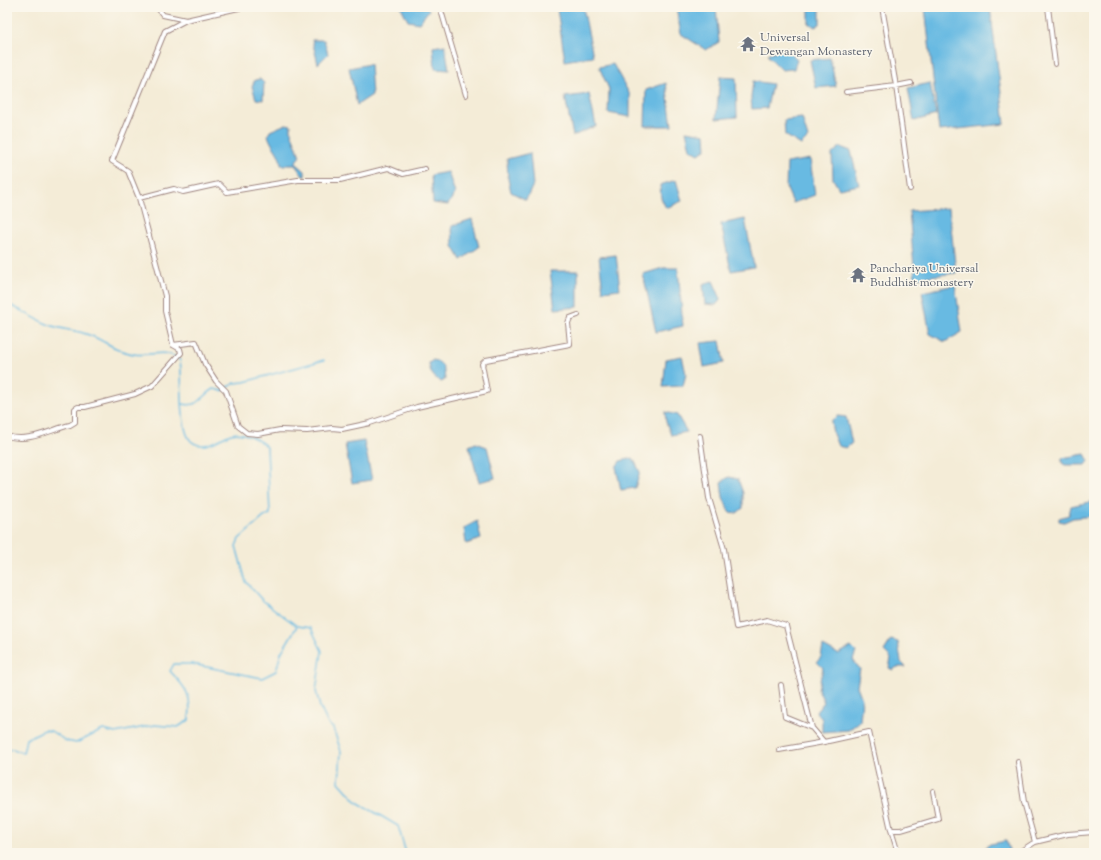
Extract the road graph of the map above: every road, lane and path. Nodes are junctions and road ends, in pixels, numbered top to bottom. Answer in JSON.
{"nodes":[{"id":1,"x":157,"y":7,"type":"edge"},
{"id":2,"x":242,"y":7,"type":"edge"},
{"id":3,"x":440,"y":7,"type":"edge"},
{"id":4,"x":882,"y":7,"type":"edge"},
{"id":5,"x":1048,"y":7,"type":"edge"},
{"id":6,"x":186,"y":20,"type":"junction"},
{"id":7,"x":1055,"y":64,"type":"dead end"},
{"id":8,"x":911,"y":83,"type":"dead end"},
{"id":9,"x":896,"y":86,"type":"junction"},
{"id":10,"x":846,"y":92,"type":"dead end"},
{"id":11,"x":466,"y":95,"type":"dead end"},
{"id":12,"x":424,"y":170,"type":"dead end"},
{"id":13,"x":910,"y":188,"type":"dead end"},
{"id":14,"x":139,"y":198,"type":"junction"},
{"id":15,"x":578,"y":315,"type":"dead end"},
{"id":16,"x":173,"y":345,"type":"junction"},
{"id":17,"x":7,"y":436,"type":"edge"},
{"id":18,"x":700,"y":436,"type":"dead end"},
{"id":19,"x":781,"y":685,"type":"dead end"},
{"id":20,"x":812,"y":728,"type":"junction"},
{"id":21,"x":824,"y":742,"type":"junction"},
{"id":22,"x":779,"y":750,"type":"dead end"},
{"id":23,"x":1018,"y":762,"type":"dead end"},
{"id":24,"x":933,"y":791,"type":"dead end"},
{"id":25,"x":891,"y":830,"type":"junction"},
{"id":26,"x":1094,"y":832,"type":"edge"},
{"id":27,"x":1035,"y":842,"type":"junction"},
{"id":28,"x":898,"y":853,"type":"edge"},
{"id":29,"x":1018,"y":853,"type":"edge"}],
"edges":[{"from":1,"to":6,"type":"street"},
{"from":2,"to":6,"type":"street"},
{"from":3,"to":11,"type":"street"},
{"from":4,"to":9,"type":"street"},
{"from":5,"to":7,"type":"street"},
{"from":6,"to":14,"type":"street"},
{"from":8,"to":9,"type":"street"},
{"from":9,"to":10,"type":"street"},
{"from":9,"to":13,"type":"street"},
{"from":12,"to":14,"type":"street"},
{"from":14,"to":16,"type":"street"},
{"from":15,"to":16,"type":"street"},
{"from":16,"to":17,"type":"street"},
{"from":18,"to":20,"type":"street"},
{"from":19,"to":20,"type":"street"},
{"from":20,"to":21,"type":"street"},
{"from":21,"to":22,"type":"street"},
{"from":21,"to":25,"type":"street"},
{"from":23,"to":27,"type":"street"},
{"from":24,"to":25,"type":"street"},
{"from":25,"to":28,"type":"street"},
{"from":26,"to":27,"type":"street"},
{"from":27,"to":29,"type":"street"}]}
